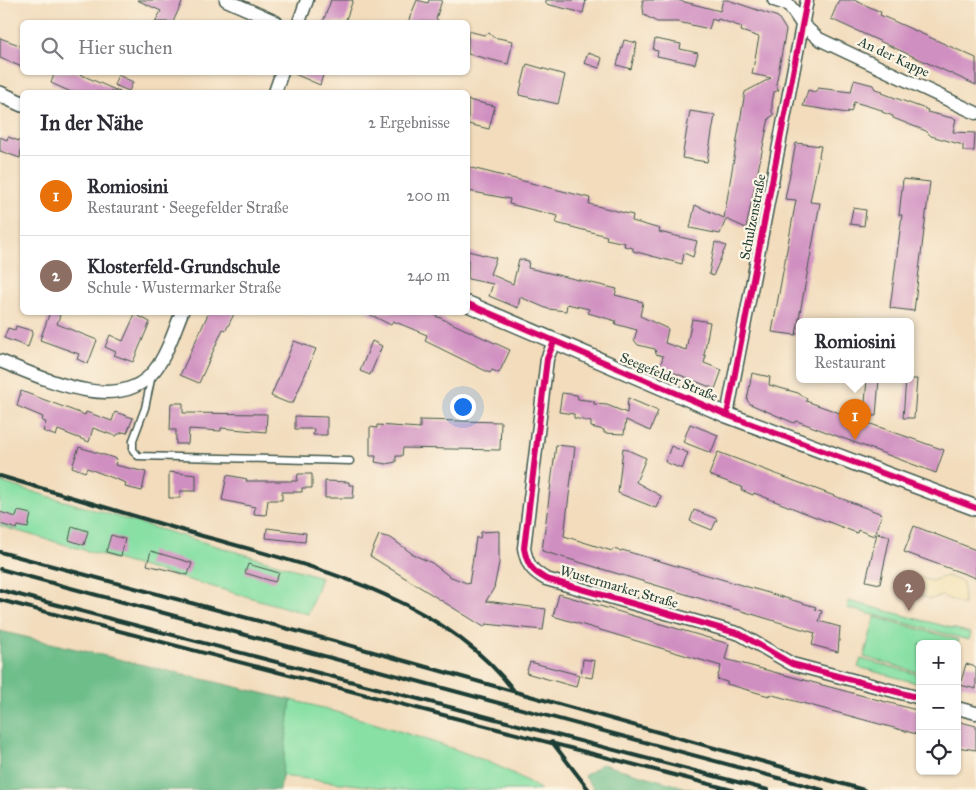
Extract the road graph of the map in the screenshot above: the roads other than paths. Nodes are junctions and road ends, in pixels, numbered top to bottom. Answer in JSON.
{"nodes":[{"id":1,"x":226,"y":0,"type":"edge"},
{"id":2,"x":307,"y":0,"type":"edge"},
{"id":3,"x":774,"y":0,"type":"edge"},
{"id":4,"x":807,"y":0,"type":"edge"},
{"id":5,"x":271,"y":20,"type":"edge"},
{"id":6,"x":300,"y":20,"type":"edge"},
{"id":7,"x":802,"y":24,"type":"junction"},
{"id":8,"x":281,"y":75,"type":"edge"},
{"id":9,"x":276,"y":90,"type":"edge"},
{"id":10,"x":0,"y":94,"type":"edge"},
{"id":11,"x":20,"y":103,"type":"edge"},
{"id":12,"x":976,"y":112,"type":"edge"},
{"id":13,"x":470,"y":305,"type":"edge"},
{"id":14,"x":181,"y":315,"type":"edge"},
{"id":15,"x":554,"y":342,"type":"junction"},
{"id":16,"x":0,"y":361,"type":"edge"},
{"id":17,"x":153,"y":374,"type":"junction"},
{"id":18,"x":727,"y":416,"type":"junction"},
{"id":19,"x":350,"y":461,"type":"dead end"},
{"id":20,"x":976,"y":508,"type":"edge"},
{"id":21,"x":916,"y":697,"type":"edge"},
{"id":22,"x":961,"y":709,"type":"edge"},
{"id":23,"x":976,"y":713,"type":"edge"}],
"edges":[{"from":1,"to":5,"type":"street"},
{"from":2,"to":6,"type":"street"},
{"from":3,"to":7,"type":"street","name":"An der Kappe"},
{"from":4,"to":7,"type":"street"},
{"from":7,"to":12,"type":"street","name":"An der Kappe"},
{"from":7,"to":18,"type":"street","name":"Schulzenstraße"},
{"from":8,"to":9,"type":"street"},
{"from":10,"to":11,"type":"street"},
{"from":13,"to":15,"type":"street","name":"Seegefelder Straße"},
{"from":14,"to":17,"type":"street"},
{"from":15,"to":18,"type":"street","name":"Seegefelder Straße"},
{"from":15,"to":21,"type":"street","name":"Wustermarker Straße"},
{"from":16,"to":17,"type":"street"},
{"from":17,"to":19,"type":"lane"},
{"from":18,"to":20,"type":"street","name":"Seegefelder Straße"},
{"from":22,"to":23,"type":"street"}]}
